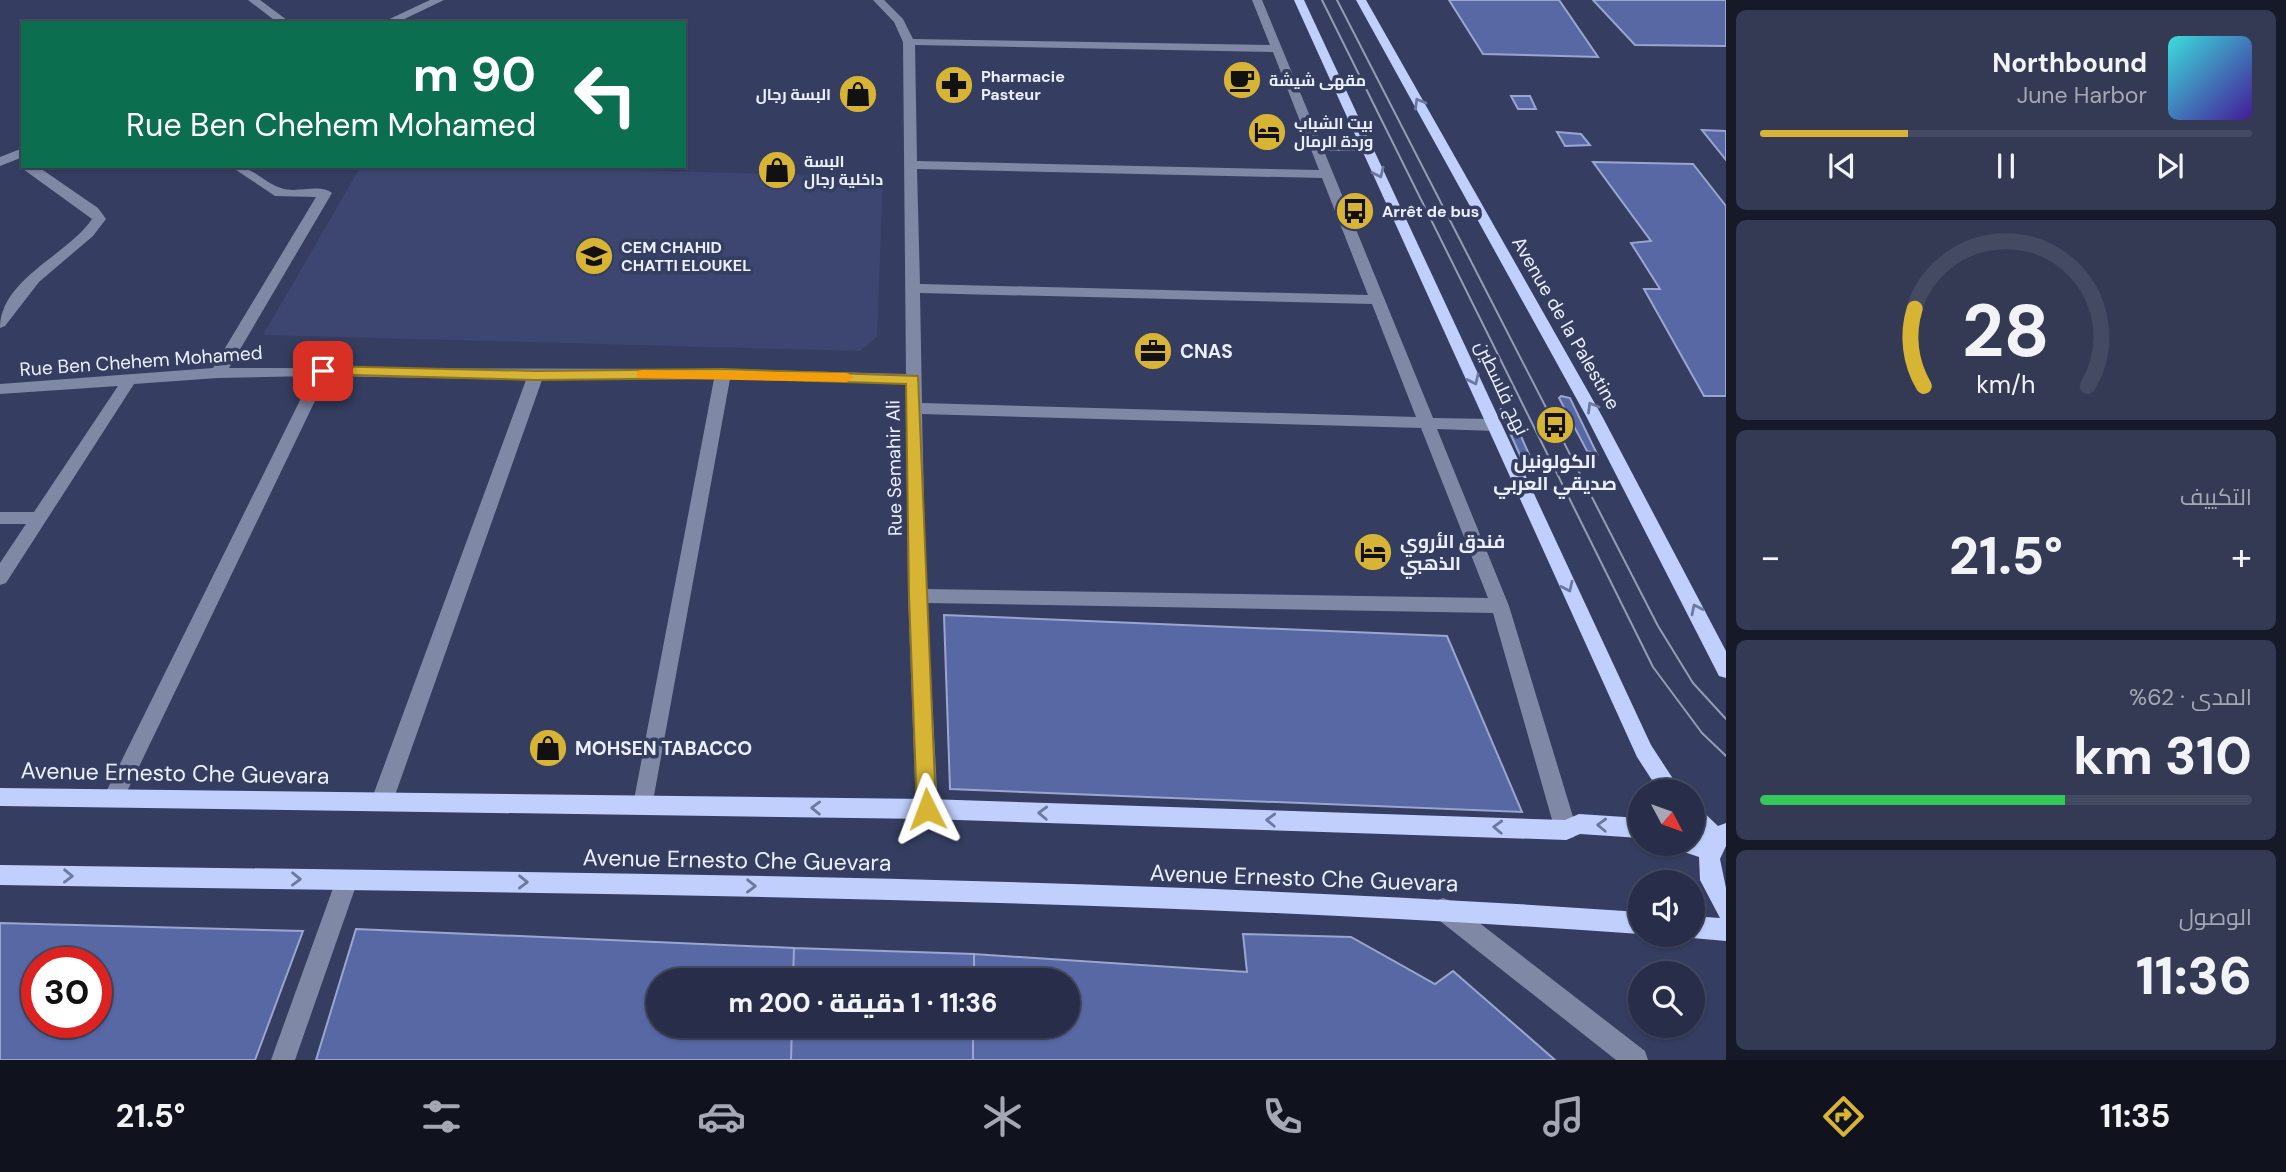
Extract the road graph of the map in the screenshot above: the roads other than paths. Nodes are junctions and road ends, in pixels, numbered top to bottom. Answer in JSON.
{"nodes":[{"id":1,"x":253,"y":0,"type":"edge"},
{"id":2,"x":439,"y":0,"type":"edge"},
{"id":3,"x":878,"y":0,"type":"edge"},
{"id":4,"x":1257,"y":0,"type":"edge"},
{"id":5,"x":1299,"y":0,"type":"edge"},
{"id":6,"x":1361,"y":0,"type":"edge"},
{"id":7,"x":283,"y":21,"type":"edge"},
{"id":8,"x":391,"y":21,"type":"edge"},
{"id":9,"x":909,"y":42,"type":"junction"},
{"id":10,"x":1277,"y":49,"type":"junction"},
{"id":11,"x":1317,"y":147,"type":"junction"},
{"id":12,"x":1367,"y":147,"type":"junction"},
{"id":13,"x":16,"y":155,"type":"edge"},
{"id":14,"x":0,"y":162,"type":"edge"},
{"id":15,"x":911,"y":164,"type":"junction"},
{"id":16,"x":32,"y":168,"type":"edge"},
{"id":17,"x":239,"y":168,"type":"edge"},
{"id":18,"x":1328,"y":174,"type":"junction"},
{"id":19,"x":913,"y":288,"type":"junction"},
{"id":20,"x":1378,"y":300,"type":"junction"},
{"id":21,"x":0,"y":323,"type":"edge"},
{"id":22,"x":323,"y":371,"type":"junction"},
{"id":23,"x":219,"y":373,"type":"junction"},
{"id":24,"x":723,"y":374,"type":"junction"},
{"id":25,"x":536,"y":375,"type":"junction"},
{"id":26,"x":130,"y":379,"type":"junction"},
{"id":27,"x":913,"y":379,"type":"junction"},
{"id":28,"x":0,"y":389,"type":"edge"},
{"id":29,"x":914,"y":408,"type":"junction"},
{"id":30,"x":1427,"y":423,"type":"junction"},
{"id":31,"x":1494,"y":425,"type":"junction"},
{"id":32,"x":0,"y":518,"type":"edge"},
{"id":33,"x":39,"y":518,"type":"junction"},
{"id":34,"x":0,"y":578,"type":"edge"},
{"id":35,"x":917,"y":596,"type":"junction"},
{"id":36,"x":1500,"y":606,"type":"junction"},
{"id":37,"x":1726,"y":670,"type":"edge"},
{"id":38,"x":1663,"y":779,"type":"edge"},
{"id":39,"x":0,"y":797,"type":"edge"},
{"id":40,"x":114,"y":797,"type":"junction"},
{"id":41,"x":382,"y":801,"type":"junction"},
{"id":42,"x":644,"y":806,"type":"junction"},
{"id":43,"x":927,"y":809,"type":"junction"},
{"id":44,"x":1628,"y":827,"type":"edge"},
{"id":45,"x":1705,"y":828,"type":"edge"},
{"id":46,"x":1566,"y":830,"type":"junction"},
{"id":47,"x":1718,"y":841,"type":"edge"},
{"id":48,"x":0,"y":874,"type":"edge"},
{"id":49,"x":346,"y":880,"type":"junction"},
{"id":50,"x":1443,"y":909,"type":"junction"},
{"id":51,"x":1726,"y":910,"type":"edge"},
{"id":52,"x":1628,"y":922,"type":"edge"},
{"id":53,"x":1705,"y":928,"type":"edge"},
{"id":54,"x":1726,"y":930,"type":"edge"},
{"id":55,"x":283,"y":1060,"type":"edge"},
{"id":56,"x":1636,"y":1060,"type":"edge"}],
"edges":[{"from":1,"to":7,"type":"street"},
{"from":2,"to":8,"type":"street"},
{"from":3,"to":9,"type":"street"},
{"from":4,"to":10,"type":"street"},
{"from":5,"to":12,"type":"main road","name":"نهج فلسطين"},
{"from":37,"to":6,"type":"main road","name":"Avenue de la Palestine","one_way":true},
{"from":9,"to":10,"type":"street"},
{"from":9,"to":15,"type":"street","name":"Rue Semahir Ali"},
{"from":10,"to":11,"type":"street"},
{"from":11,"to":12,"type":"street"},
{"from":11,"to":18,"type":"street"},
{"from":12,"to":31,"type":"main road","name":"نهج فلسطين","one_way":true},
{"from":13,"to":14,"type":"street"},
{"from":15,"to":18,"type":"street"},
{"from":15,"to":19,"type":"street","name":"Rue Semahir Ali"},
{"from":16,"to":21,"type":"street"},
{"from":17,"to":23,"type":"street"},
{"from":18,"to":20,"type":"street"},
{"from":19,"to":20,"type":"street"},
{"from":19,"to":27,"type":"street","name":"Rue Semahir Ali"},
{"from":20,"to":30,"type":"street"},
{"from":22,"to":23,"type":"street","name":"Rue Ben Chehem Mohamed"},
{"from":22,"to":25,"type":"street","name":"Rue Ben Chehem Mohamed"},
{"from":22,"to":40,"type":"street"},
{"from":23,"to":26,"type":"street","name":"Rue Ben Chehem Mohamed"},
{"from":24,"to":25,"type":"street","name":"Rue Ben Chehem Mohamed"},
{"from":24,"to":27,"type":"street","name":"Rue Ben Chehem Mohamed"},
{"from":24,"to":42,"type":"street"},
{"from":25,"to":41,"type":"street"},
{"from":26,"to":28,"type":"street","name":"Rue Ben Chehem Mohamed"},
{"from":26,"to":33,"type":"street"},
{"from":27,"to":29,"type":"street","name":"Rue Semahir Ali"},
{"from":29,"to":30,"type":"street"},
{"from":29,"to":35,"type":"street","name":"Rue Semahir Ali"},
{"from":30,"to":31,"type":"street"},
{"from":30,"to":36,"type":"street"},
{"from":31,"to":38,"type":"main road","name":"نهج فلسطين","one_way":true},
{"from":32,"to":33,"type":"street"},
{"from":33,"to":34,"type":"street"},
{"from":35,"to":36,"type":"street"},
{"from":35,"to":43,"type":"street","name":"Rue Semahir Ali"},
{"from":36,"to":46,"type":"street"},
{"from":39,"to":40,"type":"main road","name":"Avenue Ernesto Che Guevara"},
{"from":40,"to":41,"type":"main road","name":"Avenue Ernesto Che Guevara"},
{"from":41,"to":42,"type":"main road","name":"Avenue Ernesto Che Guevara"},
{"from":43,"to":42,"type":"main road","name":"Avenue Ernesto Che Guevara","one_way":true},
{"from":46,"to":43,"type":"main road","name":"Avenue Ernesto Che Guevara","one_way":true},
{"from":44,"to":46,"type":"main road","name":"Avenue Ernesto Che Guevara","one_way":true},
{"from":45,"to":47,"type":"main road"},
{"from":47,"to":51,"type":"main road"},
{"from":48,"to":49,"type":"main road","name":"Avenue Ernesto Che Guevara","one_way":true},
{"from":49,"to":50,"type":"main road","name":"Avenue Ernesto Che Guevara","one_way":true},
{"from":49,"to":55,"type":"street"},
{"from":50,"to":52,"type":"main road","name":"Avenue Ernesto Che Guevara"},
{"from":50,"to":56,"type":"street"},
{"from":53,"to":54,"type":"main road"}]}
